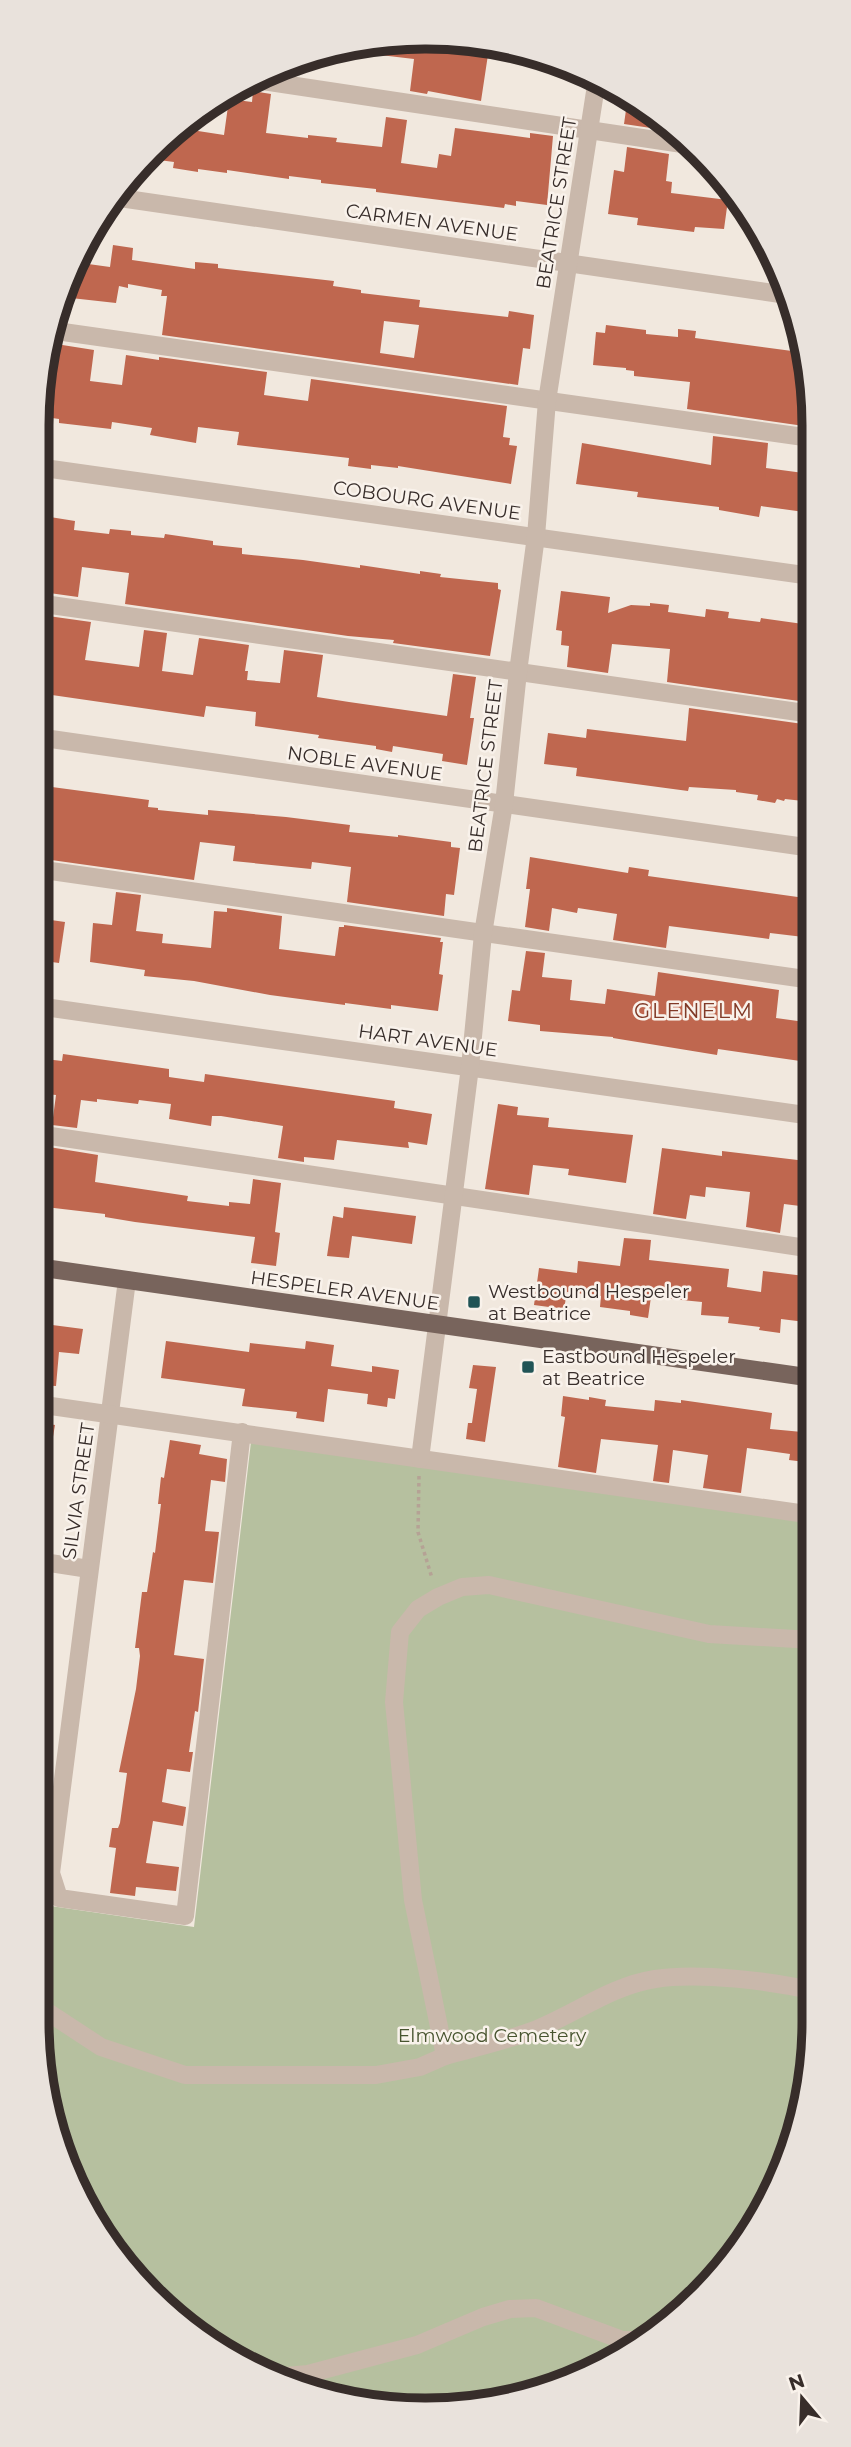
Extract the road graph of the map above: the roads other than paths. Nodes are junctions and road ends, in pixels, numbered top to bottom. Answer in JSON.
{"nodes":[{"id":1,"x":271,"y":82,"type":"edge"},
{"id":2,"x":595,"y":90,"type":"edge"},
{"id":3,"x":588,"y":131,"type":"junction"},
{"id":4,"x":675,"y":143,"type":"edge"},
{"id":5,"x":125,"y":199,"type":"edge"},
{"id":6,"x":567,"y":263,"type":"junction"},
{"id":7,"x":778,"y":294,"type":"edge"},
{"id":8,"x":61,"y":332,"type":"edge"},
{"id":9,"x":547,"y":401,"type":"junction"},
{"id":10,"x":802,"y":438,"type":"edge"},
{"id":11,"x":49,"y":469,"type":"edge"},
{"id":12,"x":536,"y":536,"type":"junction"},
{"id":13,"x":802,"y":575,"type":"edge"},
{"id":14,"x":49,"y":605,"type":"edge"},
{"id":15,"x":518,"y":672,"type":"junction"},
{"id":16,"x":802,"y":713,"type":"edge"},
{"id":17,"x":49,"y":739,"type":"edge"},
{"id":18,"x":504,"y":804,"type":"junction"},
{"id":19,"x":802,"y":847,"type":"edge"},
{"id":20,"x":49,"y":871,"type":"edge"},
{"id":21,"x":483,"y":933,"type":"junction"},
{"id":22,"x":802,"y":979,"type":"edge"},
{"id":23,"x":49,"y":1008,"type":"edge"},
{"id":24,"x":470,"y":1067,"type":"junction"},
{"id":25,"x":802,"y":1115,"type":"edge"},
{"id":26,"x":49,"y":1136,"type":"edge"},
{"id":27,"x":454,"y":1196,"type":"junction"},
{"id":28,"x":802,"y":1247,"type":"edge"},
{"id":29,"x":49,"y":1269,"type":"edge"},
{"id":30,"x":127,"y":1280,"type":"junction"},
{"id":31,"x":438,"y":1324,"type":"junction"},
{"id":32,"x":802,"y":1376,"type":"edge"},
{"id":33,"x":49,"y":1406,"type":"edge"},
{"id":34,"x":109,"y":1414,"type":"junction"},
{"id":35,"x":242,"y":1432,"type":"junction"},
{"id":36,"x":420,"y":1459,"type":"junction"},
{"id":37,"x":802,"y":1513,"type":"edge"},
{"id":38,"x":49,"y":1563,"type":"edge"},
{"id":39,"x":89,"y":1569,"type":"junction"},
{"id":40,"x":802,"y":1639,"type":"edge"},
{"id":41,"x":49,"y":1838,"type":"edge"},
{"id":42,"x":49,"y":1881,"type":"edge"},
{"id":43,"x":802,"y":1988,"type":"edge"},
{"id":44,"x":49,"y":2014,"type":"edge"},
{"id":45,"x":445,"y":2056,"type":"junction"},
{"id":46,"x":627,"y":2340,"type":"edge"},
{"id":47,"x":296,"y":2375,"type":"edge"}],
"edges":[{"from":1,"to":3,"type":"street"},
{"from":2,"to":3,"type":"street","name":"BEATRICE STREET"},
{"from":3,"to":4,"type":"street"},
{"from":3,"to":6,"type":"street","name":"BEATRICE STREET"},
{"from":5,"to":6,"type":"street","name":"CARMEN AVENUE"},
{"from":6,"to":7,"type":"street","name":"CARMEN AVENUE"},
{"from":6,"to":9,"type":"street","name":"BEATRICE STREET"},
{"from":8,"to":9,"type":"street"},
{"from":9,"to":10,"type":"street"},
{"from":9,"to":12,"type":"street","name":"BEATRICE STREET"},
{"from":11,"to":12,"type":"street","name":"COBOURG AVENUE"},
{"from":12,"to":13,"type":"street","name":"COBOURG AVENUE"},
{"from":12,"to":15,"type":"street","name":"BEATRICE STREET"},
{"from":14,"to":15,"type":"street"},
{"from":15,"to":16,"type":"street"},
{"from":15,"to":18,"type":"street","name":"BEATRICE STREET"},
{"from":17,"to":18,"type":"street","name":"NOBLE AVENUE"},
{"from":18,"to":19,"type":"street","name":"NOBLE AVENUE"},
{"from":18,"to":21,"type":"street","name":"BEATRICE STREET"},
{"from":20,"to":21,"type":"street"},
{"from":21,"to":22,"type":"street"},
{"from":21,"to":24,"type":"street","name":"BEATRICE STREET"},
{"from":23,"to":24,"type":"street","name":"HART AVENUE"},
{"from":24,"to":25,"type":"street","name":"HART AVENUE"},
{"from":24,"to":27,"type":"street","name":"BEATRICE STREET"},
{"from":26,"to":27,"type":"street"},
{"from":27,"to":28,"type":"street"},
{"from":27,"to":31,"type":"street","name":"BEATRICE STREET"},
{"from":29,"to":30,"type":"main road","name":"HESPELER AVENUE"},
{"from":30,"to":31,"type":"main road","name":"HESPELER AVENUE"},
{"from":30,"to":34,"type":"street","name":"SILVIA STREET"},
{"from":31,"to":32,"type":"main road","name":"HESPELER AVENUE"},
{"from":31,"to":36,"type":"street","name":"BEATRICE STREET"},
{"from":33,"to":34,"type":"street"},
{"from":34,"to":35,"type":"street"},
{"from":34,"to":39,"type":"street","name":"SILVIA STREET"},
{"from":35,"to":36,"type":"street"},
{"from":35,"to":42,"type":"street"},
{"from":36,"to":37,"type":"street"},
{"from":38,"to":39,"type":"street"},
{"from":39,"to":41,"type":"street","name":"SILVIA STREET"},
{"from":40,"to":45,"type":"street"},
{"from":43,"to":45,"type":"street"},
{"from":44,"to":45,"type":"street"},
{"from":46,"to":47,"type":"street"}]}
